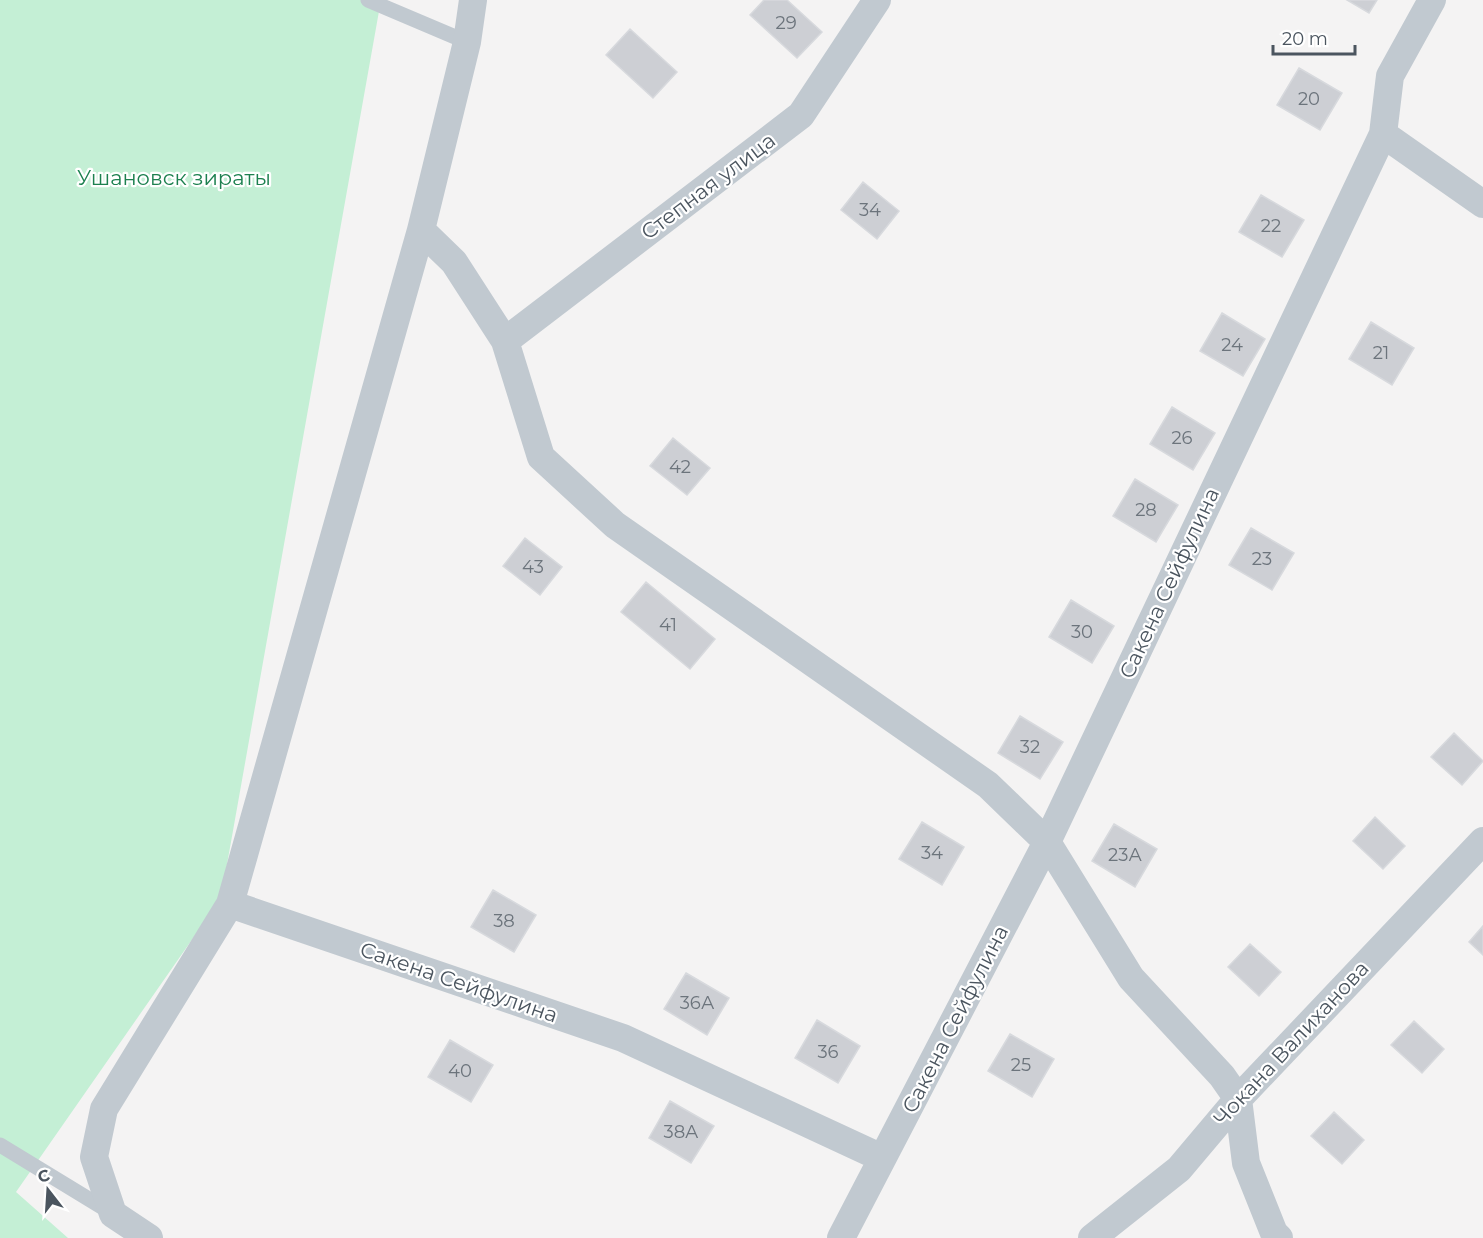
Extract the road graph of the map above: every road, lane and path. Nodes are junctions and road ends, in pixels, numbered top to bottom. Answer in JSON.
{"nodes":[{"id":1,"x":368,"y":0,"type":"edge"},
{"id":2,"x":473,"y":0,"type":"edge"},
{"id":3,"x":877,"y":0,"type":"edge"},
{"id":4,"x":1432,"y":0,"type":"edge"},
{"id":5,"x":466,"y":42,"type":"junction"},
{"id":6,"x":1383,"y":134,"type":"junction"},
{"id":7,"x":1483,"y":204,"type":"edge"},
{"id":8,"x":421,"y":230,"type":"junction"},
{"id":9,"x":505,"y":341,"type":"junction"},
{"id":10,"x":1483,"y":841,"type":"edge"},
{"id":11,"x":1047,"y":842,"type":"junction"},
{"id":12,"x":230,"y":904,"type":"junction"},
{"id":13,"x":1238,"y":1099,"type":"junction"},
{"id":14,"x":0,"y":1145,"type":"edge"},
{"id":15,"x":882,"y":1158,"type":"junction"},
{"id":16,"x":113,"y":1214,"type":"junction"},
{"id":17,"x":149,"y":1238,"type":"edge"},
{"id":18,"x":841,"y":1238,"type":"edge"},
{"id":19,"x":1092,"y":1238,"type":"edge"},
{"id":20,"x":1279,"y":1238,"type":"edge"}],
"edges":[{"from":1,"to":5,"type":"lane"},
{"from":2,"to":5,"type":"street"},
{"from":3,"to":9,"type":"street","name":"Степная улица"},
{"from":4,"to":6,"type":"street","name":"Сакена Сейфулина"},
{"from":5,"to":8,"type":"street"},
{"from":6,"to":7,"type":"street"},
{"from":6,"to":11,"type":"street","name":"Сакена Сейфулина"},
{"from":8,"to":9,"type":"street"},
{"from":8,"to":12,"type":"street"},
{"from":9,"to":11,"type":"street"},
{"from":10,"to":13,"type":"street","name":"Чокана Валиханова"},
{"from":11,"to":13,"type":"street"},
{"from":11,"to":15,"type":"street","name":"Сакена Сейфулина"},
{"from":12,"to":15,"type":"street","name":"Сакена Сейфулина"},
{"from":12,"to":16,"type":"street"},
{"from":13,"to":19,"type":"street","name":"Чокана Валиханова"},
{"from":13,"to":20,"type":"street"},
{"from":14,"to":16,"type":"lane"},
{"from":15,"to":18,"type":"street","name":"Сакена Сейфулина"},
{"from":16,"to":17,"type":"street"}]}
